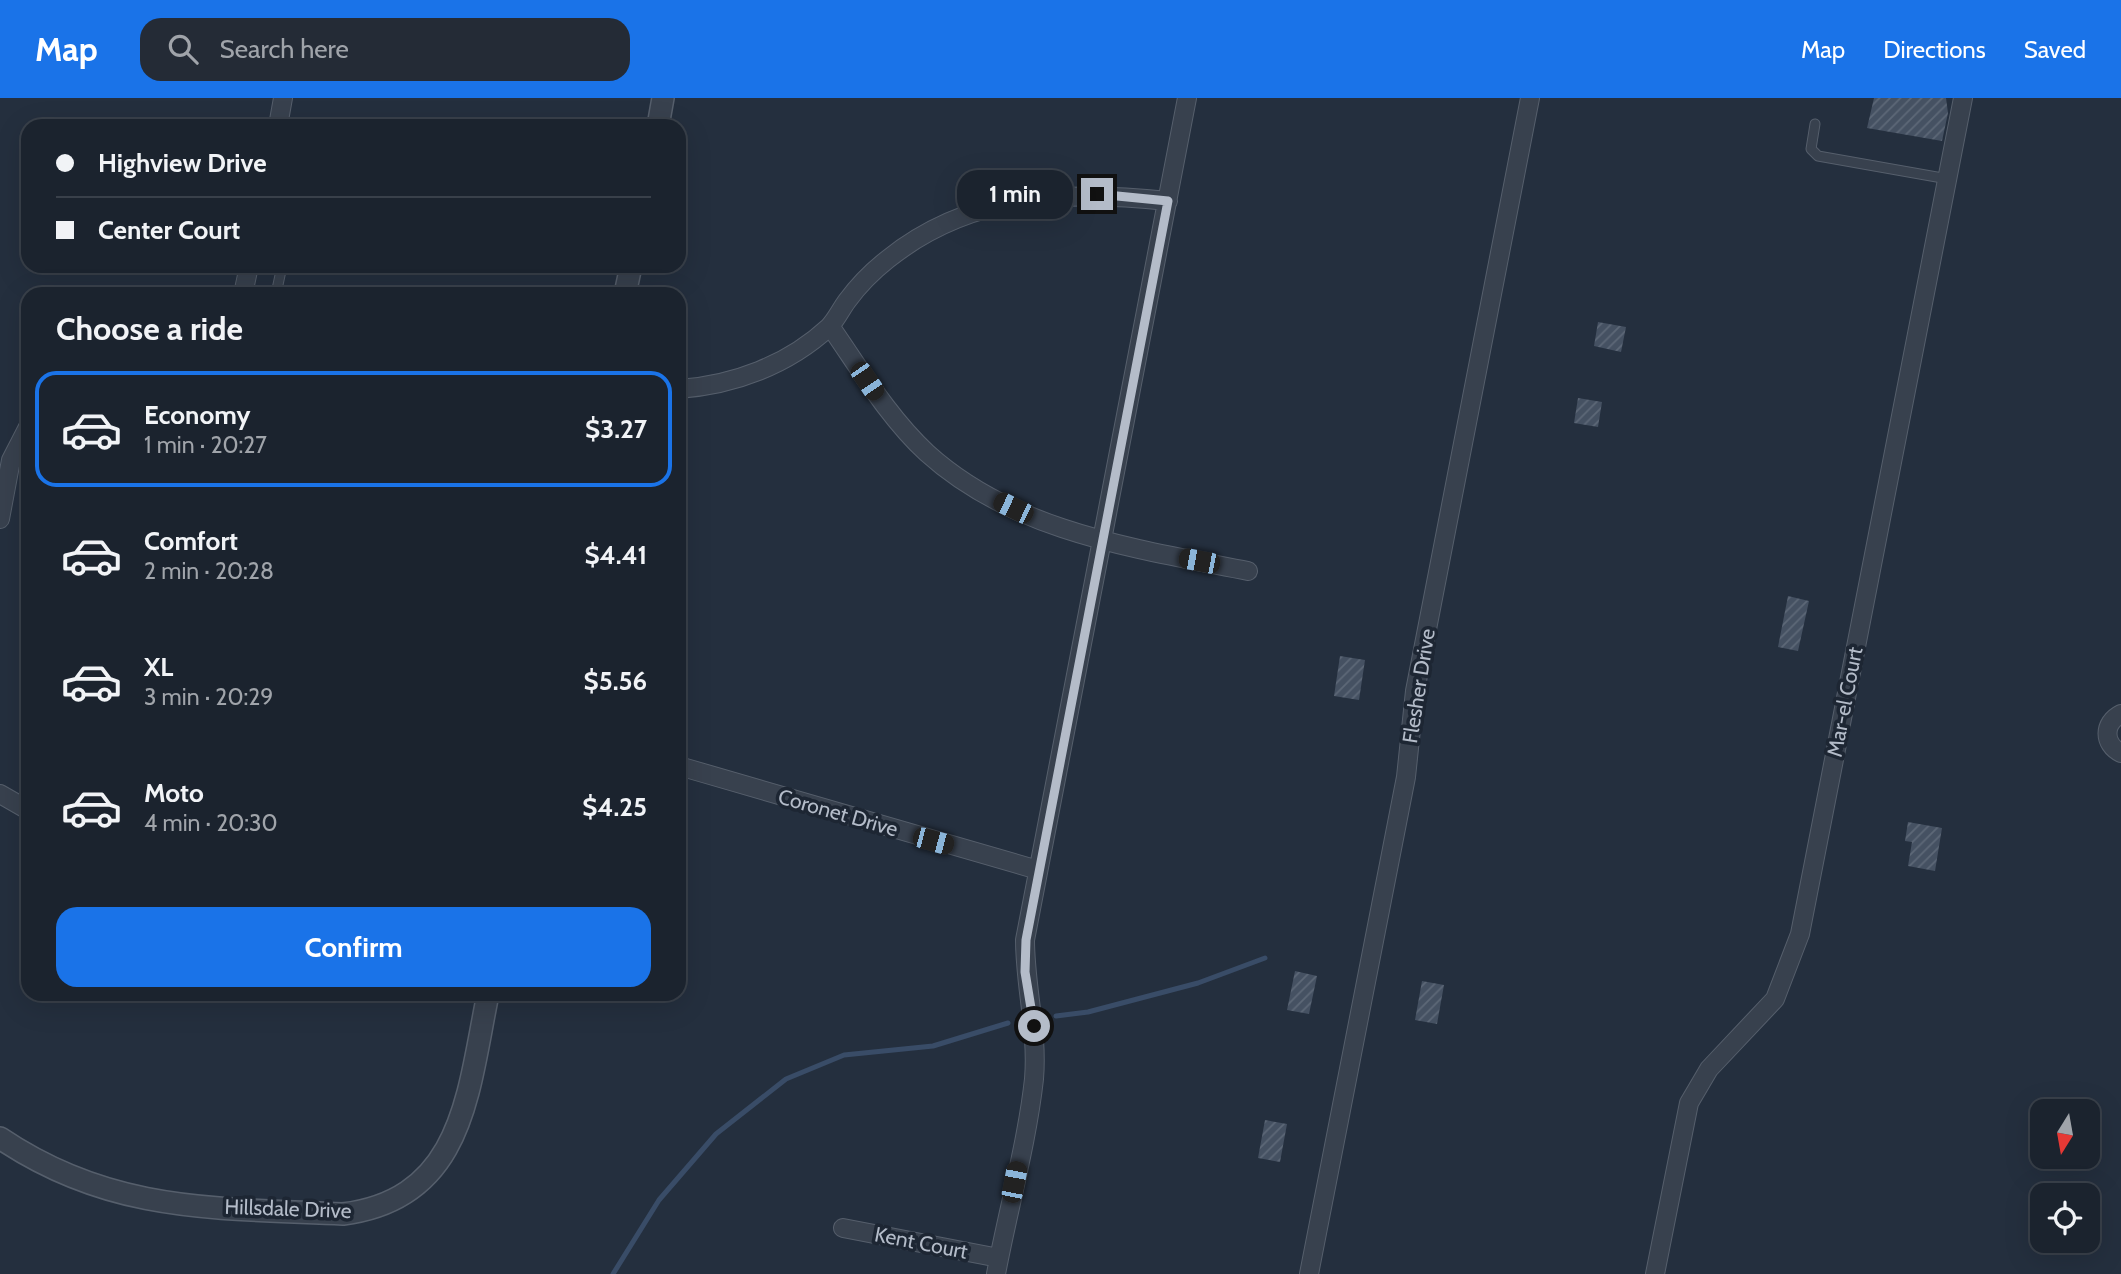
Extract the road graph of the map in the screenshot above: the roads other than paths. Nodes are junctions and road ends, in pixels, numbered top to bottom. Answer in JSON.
{"nodes":[{"id":1,"x":283,"y":98,"type":"edge"},
{"id":2,"x":663,"y":98,"type":"edge"},
{"id":3,"x":1187,"y":98,"type":"edge"},
{"id":4,"x":1530,"y":98,"type":"edge"},
{"id":5,"x":1964,"y":98,"type":"edge"},
{"id":6,"x":279,"y":119,"type":"edge"},
{"id":7,"x":659,"y":119,"type":"edge"},
{"id":8,"x":1815,"y":124,"type":"dead end"},
{"id":9,"x":1948,"y":179,"type":"junction"},
{"id":10,"x":1168,"y":201,"type":"junction"},
{"id":11,"x":830,"y":326,"type":"junction"},
{"id":12,"x":686,"y":388,"type":"edge"},
{"id":13,"x":21,"y":441,"type":"edge"},
{"id":14,"x":0,"y":519,"type":"edge"},
{"id":15,"x":1102,"y":542,"type":"junction"},
{"id":16,"x":1248,"y":571,"type":"dead end"},
{"id":17,"x":2121,"y":714,"type":"edge"},
{"id":18,"x":2121,"y":753,"type":"edge"},
{"id":19,"x":686,"y":768,"type":"edge"},
{"id":20,"x":0,"y":794,"type":"edge"},
{"id":21,"x":21,"y":806,"type":"edge"},
{"id":22,"x":1038,"y":870,"type":"junction"},
{"id":23,"x":487,"y":1001,"type":"edge"},
{"id":24,"x":0,"y":1138,"type":"edge"},
{"id":25,"x":843,"y":1228,"type":"dead end"},
{"id":26,"x":998,"y":1266,"type":"edge"},
{"id":27,"x":1308,"y":1274,"type":"edge"},
{"id":28,"x":1655,"y":1274,"type":"edge"}],
"edges":[{"from":1,"to":6,"type":"street"},
{"from":2,"to":7,"type":"street"},
{"from":3,"to":10,"type":"street"},
{"from":4,"to":27,"type":"street","name":"Flesher Drive"},
{"from":5,"to":9,"type":"street","name":"Mar-el Court"},
{"from":8,"to":9,"type":"lane"},
{"from":9,"to":28,"type":"street","name":"Mar-el Court"},
{"from":10,"to":11,"type":"street"},
{"from":10,"to":15,"type":"street"},
{"from":11,"to":12,"type":"street"},
{"from":11,"to":15,"type":"street"},
{"from":13,"to":14,"type":"street"},
{"from":15,"to":16,"type":"street"},
{"from":15,"to":22,"type":"street"},
{"from":17,"to":18,"type":"street"},
{"from":19,"to":22,"type":"street","name":"Coronet Drive"},
{"from":20,"to":21,"type":"street"},
{"from":22,"to":26,"type":"street"},
{"from":23,"to":24,"type":"street","name":"Hillsdale Drive"},
{"from":25,"to":26,"type":"street","name":"Kent Court"}]}
